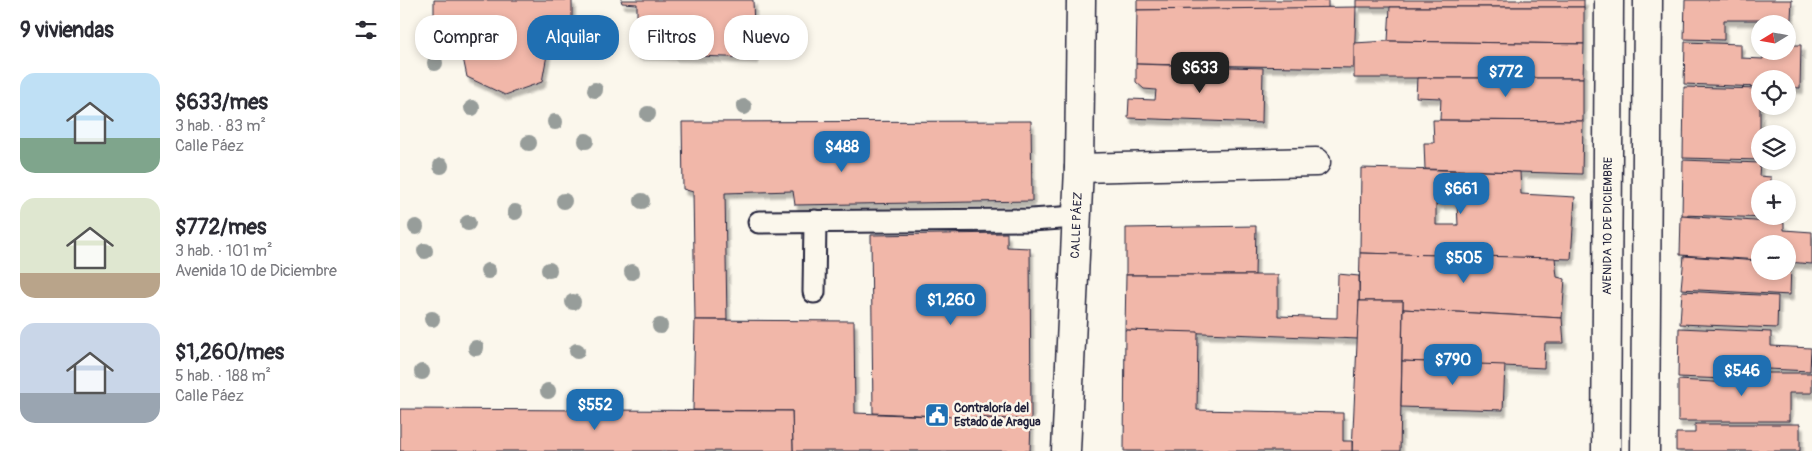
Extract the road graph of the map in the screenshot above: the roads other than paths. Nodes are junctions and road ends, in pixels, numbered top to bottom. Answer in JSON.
{"nodes":[{"id":1,"x":1081,"y":0,"type":"edge"},
{"id":2,"x":1609,"y":0,"type":"edge"},
{"id":3,"x":1648,"y":0,"type":"edge"},
{"id":4,"x":1316,"y":162,"type":"dead end"},
{"id":5,"x":1078,"y":168,"type":"junction"},
{"id":6,"x":1076,"y":217,"type":"junction"},
{"id":7,"x":815,"y":220,"type":"junction"},
{"id":8,"x":760,"y":222,"type":"dead end"},
{"id":9,"x":814,"y":292,"type":"dead end"},
{"id":10,"x":1066,"y":451,"type":"edge"},
{"id":11,"x":1606,"y":451,"type":"edge"},
{"id":12,"x":1645,"y":451,"type":"edge"}],
"edges":[{"from":1,"to":5,"type":"street","name":"CALLE PÁEZ"},
{"from":2,"to":11,"type":"street","name":"AVENIDA 10 DE DICIEMBRE"},
{"from":3,"to":12,"type":"street"},
{"from":4,"to":5,"type":"street"},
{"from":5,"to":6,"type":"street","name":"CALLE PÁEZ"},
{"from":6,"to":7,"type":"lane"},
{"from":6,"to":10,"type":"street","name":"CALLE PÁEZ"},
{"from":7,"to":8,"type":"lane"},
{"from":7,"to":9,"type":"lane"}]}
